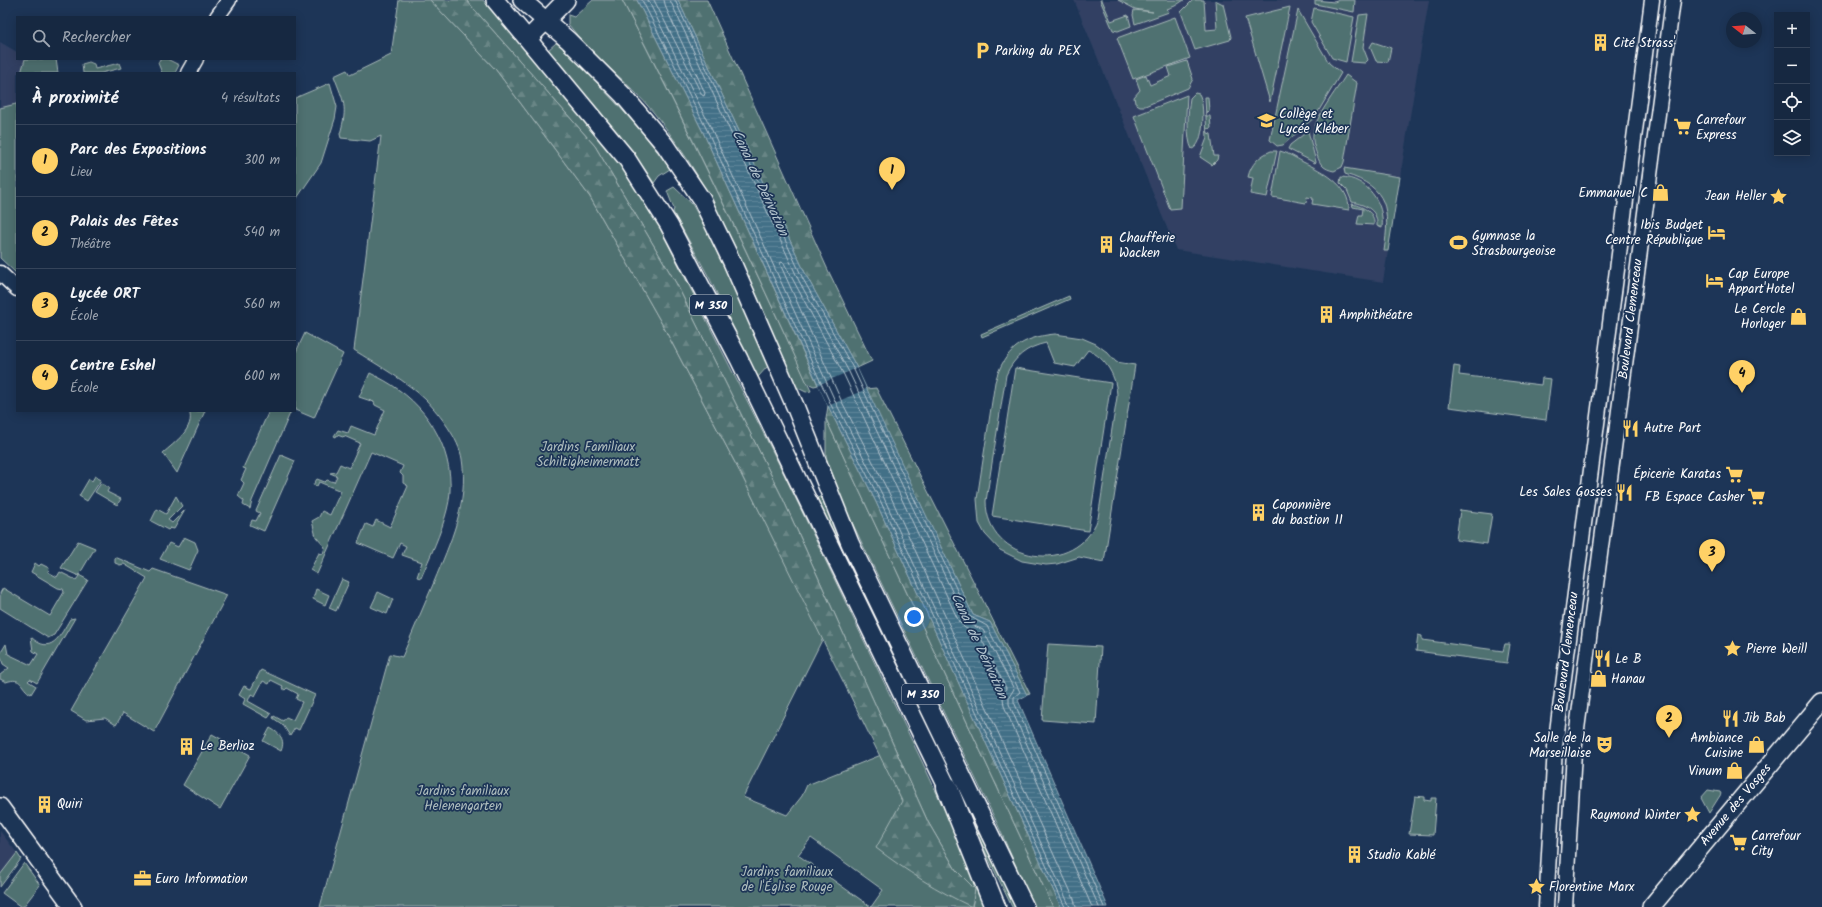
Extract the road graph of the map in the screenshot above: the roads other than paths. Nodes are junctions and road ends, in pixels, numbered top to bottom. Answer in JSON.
{"nodes":[{"id":1,"x":229,"y":0,"type":"edge"},
{"id":2,"x":495,"y":0,"type":"edge"},
{"id":3,"x":522,"y":0,"type":"edge"},
{"id":4,"x":566,"y":0,"type":"edge"},
{"id":5,"x":1652,"y":0,"type":"edge"},
{"id":6,"x":1673,"y":0,"type":"edge"},
{"id":7,"x":218,"y":16,"type":"edge"},
{"id":8,"x":546,"y":20,"type":"junction"},
{"id":9,"x":528,"y":39,"type":"junction"},
{"id":10,"x":195,"y":60,"type":"edge"},
{"id":11,"x":189,"y":72,"type":"edge"},
{"id":12,"x":0,"y":273,"type":"edge"},
{"id":13,"x":16,"y":289,"type":"edge"},
{"id":14,"x":1582,"y":541,"type":"junction"},
{"id":15,"x":1602,"y":543,"type":"junction"},
{"id":16,"x":1822,"y":702,"type":"edge"},
{"id":17,"x":947,"y":787,"type":"junction"},
{"id":18,"x":0,"y":807,"type":"edge"},
{"id":19,"x":73,"y":907,"type":"edge"},
{"id":20,"x":996,"y":907,"type":"edge"},
{"id":21,"x":1005,"y":907,"type":"edge"},
{"id":22,"x":1025,"y":907,"type":"edge"},
{"id":23,"x":1546,"y":907,"type":"edge"},
{"id":24,"x":1566,"y":907,"type":"edge"},
{"id":25,"x":1651,"y":907,"type":"edge"}],
"edges":[{"from":1,"to":7,"type":"street"},
{"from":2,"to":9,"type":"main road","number":"M 350"},
{"from":3,"to":8,"type":"main road","number":"M 350"},
{"from":4,"to":8,"type":"main road"},
{"from":5,"to":14,"type":"street","name":"Boulevard Clemenceau"},
{"from":6,"to":15,"type":"street","name":"Boulevard Clemenceau"},
{"from":8,"to":9,"type":"main road"},
{"from":8,"to":22,"type":"main road","number":"M 350"},
{"from":9,"to":17,"type":"main road","number":"M 350"},
{"from":10,"to":11,"type":"street"},
{"from":12,"to":13,"type":"street"},
{"from":14,"to":15,"type":"street"},
{"from":14,"to":23,"type":"street","name":"Boulevard Clemenceau"},
{"from":15,"to":24,"type":"street","name":"Boulevard Clemenceau"},
{"from":16,"to":25,"type":"main road","name":"Avenue des Vosges"},
{"from":17,"to":20,"type":"highway"},
{"from":17,"to":21,"type":"main road","number":"M 350"},
{"from":18,"to":19,"type":"main road"}]}
